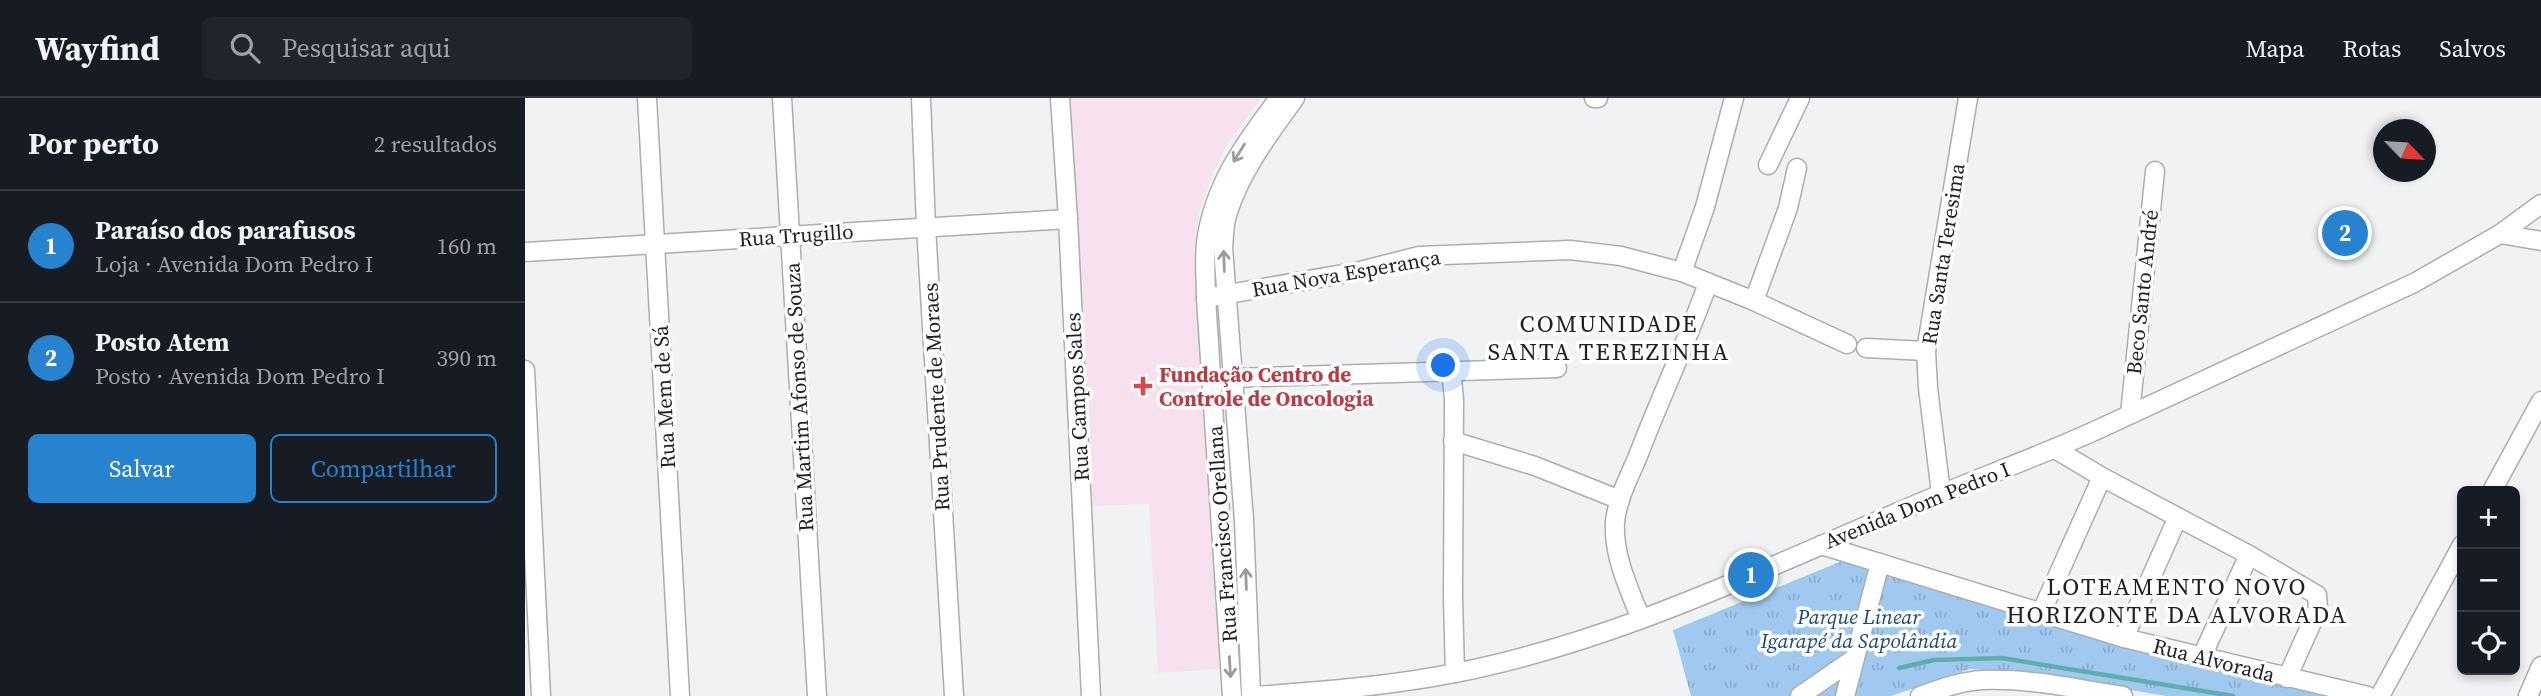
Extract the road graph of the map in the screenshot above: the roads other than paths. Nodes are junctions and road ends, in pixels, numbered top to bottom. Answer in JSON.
{"nodes":[{"id":1,"x":647,"y":98,"type":"edge"},
{"id":2,"x":782,"y":98,"type":"edge"},
{"id":3,"x":921,"y":98,"type":"edge"},
{"id":4,"x":1060,"y":98,"type":"edge"},
{"id":5,"x":1279,"y":98,"type":"edge"},
{"id":6,"x":1295,"y":98,"type":"edge"},
{"id":7,"x":1734,"y":98,"type":"edge"},
{"id":8,"x":1800,"y":98,"type":"edge"},
{"id":9,"x":1968,"y":98,"type":"edge"},
{"id":10,"x":1768,"y":165,"type":"dead end"},
{"id":11,"x":1797,"y":168,"type":"dead end"},
{"id":12,"x":2155,"y":171,"type":"dead end"},
{"id":13,"x":2541,"y":204,"type":"edge"},
{"id":14,"x":1218,"y":218,"type":"junction"},
{"id":15,"x":1068,"y":219,"type":"junction"},
{"id":16,"x":926,"y":227,"type":"junction"},
{"id":17,"x":2500,"y":234,"type":"junction"},
{"id":18,"x":790,"y":236,"type":"junction"},
{"id":19,"x":2541,"y":241,"type":"edge"},
{"id":20,"x":656,"y":244,"type":"junction"},
{"id":21,"x":525,"y":252,"type":"edge"},
{"id":22,"x":1682,"y":272,"type":"junction"},
{"id":23,"x":1708,"y":283,"type":"junction"},
{"id":24,"x":1225,"y":295,"type":"junction"},
{"id":25,"x":1206,"y":298,"type":"junction"},
{"id":26,"x":1754,"y":301,"type":"junction"},
{"id":27,"x":1847,"y":344,"type":"dead end"},
{"id":28,"x":1866,"y":348,"type":"dead end"},
{"id":29,"x":1926,"y":351,"type":"junction"},
{"id":30,"x":1557,"y":369,"type":"dead end"},
{"id":31,"x":525,"y":370,"type":"edge"},
{"id":32,"x":1451,"y":370,"type":"junction"},
{"id":33,"x":1233,"y":378,"type":"junction"},
{"id":34,"x":2541,"y":401,"type":"edge"},
{"id":35,"x":2130,"y":414,"type":"junction"},
{"id":36,"x":1453,"y":441,"type":"junction"},
{"id":37,"x":2055,"y":449,"type":"junction"},
{"id":38,"x":2102,"y":477,"type":"junction"},
{"id":39,"x":2495,"y":486,"type":"edge"},
{"id":40,"x":1941,"y":493,"type":"junction"},
{"id":41,"x":1620,"y":500,"type":"junction"},
{"id":42,"x":2176,"y":519,"type":"junction"},
{"id":43,"x":1821,"y":545,"type":"junction"},
{"id":44,"x":2460,"y":549,"type":"edge"},
{"id":45,"x":2249,"y":555,"type":"junction"},
{"id":46,"x":1880,"y":563,"type":"junction"},
{"id":47,"x":2041,"y":613,"type":"junction"},
{"id":48,"x":1641,"y":619,"type":"junction"},
{"id":49,"x":2125,"y":638,"type":"junction"},
{"id":50,"x":2202,"y":656,"type":"junction"},
{"id":51,"x":1855,"y":658,"type":"junction"},
{"id":52,"x":2541,"y":666,"type":"edge"},
{"id":53,"x":1455,"y":673,"type":"junction"},
{"id":54,"x":2287,"y":678,"type":"junction"},
{"id":55,"x":1979,"y":688,"type":"edge"},
{"id":56,"x":2114,"y":695,"type":"edge"},
{"id":57,"x":541,"y":696,"type":"edge"},
{"id":58,"x":680,"y":696,"type":"edge"},
{"id":59,"x":817,"y":696,"type":"edge"},
{"id":60,"x":954,"y":696,"type":"edge"},
{"id":61,"x":1091,"y":696,"type":"edge"},
{"id":62,"x":1232,"y":696,"type":"edge"},
{"id":63,"x":1251,"y":696,"type":"edge"},
{"id":64,"x":1256,"y":696,"type":"edge"},
{"id":65,"x":1800,"y":696,"type":"edge"},
{"id":66,"x":1845,"y":696,"type":"edge"},
{"id":67,"x":1920,"y":696,"type":"edge"},
{"id":68,"x":2368,"y":696,"type":"edge"},
{"id":69,"x":2380,"y":696,"type":"edge"},
{"id":70,"x":2528,"y":696,"type":"edge"}],
"edges":[{"from":1,"to":20,"type":"street","name":"Rua Mem de Sá"},
{"from":2,"to":18,"type":"street","name":"Rua Martim Afonso de Souza"},
{"from":3,"to":16,"type":"street","name":"Rua Prudente de Moraes"},
{"from":4,"to":15,"type":"street","name":"Rua Campos Sales"},
{"from":5,"to":14,"type":"street","name":"Rua Francisco Orellana","one_way":true},
{"from":6,"to":14,"type":"street","name":"Rua Francisco Orellana"},
{"from":7,"to":22,"type":"street"},
{"from":8,"to":10,"type":"street"},
{"from":9,"to":29,"type":"street","name":"Rua Santa Teresima"},
{"from":11,"to":26,"type":"street"},
{"from":12,"to":35,"type":"street","name":"Beco Santo André"},
{"from":13,"to":17,"type":"street","name":"Avenida Dom Pedro I"},
{"from":24,"to":14,"type":"street","name":"Rua Francisco Orellana","one_way":true},
{"from":14,"to":25,"type":"street","name":"Rua Francisco Orellana"},
{"from":15,"to":16,"type":"street","name":"Rua Trugillo"},
{"from":15,"to":61,"type":"street","name":"Rua Campos Sales"},
{"from":16,"to":18,"type":"street","name":"Rua Trugillo"},
{"from":16,"to":60,"type":"street","name":"Rua Prudente de Moraes"},
{"from":17,"to":19,"type":"street"},
{"from":17,"to":35,"type":"street","name":"Avenida Dom Pedro I"},
{"from":18,"to":20,"type":"street","name":"Rua Trugillo"},
{"from":18,"to":59,"type":"street","name":"Rua Martim Afonso de Souza"},
{"from":20,"to":21,"type":"street","name":"Rua Trugillo"},
{"from":20,"to":58,"type":"street","name":"Rua Mem de Sá"},
{"from":22,"to":23,"type":"street","name":"Rua Nova Esperança"},
{"from":22,"to":24,"type":"street","name":"Rua Nova Esperança"},
{"from":23,"to":26,"type":"street","name":"Rua Nova Esperança"},
{"from":23,"to":41,"type":"street"},
{"from":24,"to":25,"type":"street","name":"Rua Nova Esperança"},
{"from":24,"to":33,"type":"street","name":"Rua Francisco Orellana"},
{"from":25,"to":62,"type":"street","name":"Rua Francisco Orellana","one_way":true},
{"from":26,"to":27,"type":"street","name":"Rua Nova Esperança"},
{"from":28,"to":29,"type":"street"},
{"from":29,"to":40,"type":"street","name":"Rua Santa Teresima"},
{"from":30,"to":32,"type":"street"},
{"from":31,"to":57,"type":"street"},
{"from":32,"to":33,"type":"street"},
{"from":32,"to":36,"type":"street"},
{"from":63,"to":33,"type":"street","name":"Rua Francisco Orellana","one_way":true},
{"from":34,"to":39,"type":"street"},
{"from":35,"to":37,"type":"street","name":"Avenida Dom Pedro I"},
{"from":36,"to":41,"type":"street"},
{"from":36,"to":53,"type":"street"},
{"from":37,"to":38,"type":"street"},
{"from":37,"to":40,"type":"street","name":"Avenida Dom Pedro I"},
{"from":38,"to":42,"type":"street"},
{"from":38,"to":47,"type":"street"},
{"from":40,"to":43,"type":"street","name":"Avenida Dom Pedro I"},
{"from":41,"to":48,"type":"street"},
{"from":42,"to":45,"type":"street"},
{"from":42,"to":49,"type":"street"},
{"from":43,"to":46,"type":"street","name":"Rua Alvorada"},
{"from":43,"to":48,"type":"street","name":"Avenida Dom Pedro I"},
{"from":44,"to":69,"type":"street"},
{"from":45,"to":50,"type":"street"},
{"from":45,"to":54,"type":"street"},
{"from":46,"to":47,"type":"street","name":"Rua Alvorada"},
{"from":46,"to":51,"type":"street"},
{"from":47,"to":49,"type":"street","name":"Rua Alvorada"},
{"from":48,"to":53,"type":"street","name":"Avenida Dom Pedro I"},
{"from":49,"to":50,"type":"street","name":"Rua Alvorada"},
{"from":50,"to":54,"type":"street","name":"Rua Alvorada"},
{"from":51,"to":65,"type":"street"},
{"from":51,"to":66,"type":"street"},
{"from":52,"to":70,"type":"street"},
{"from":53,"to":64,"type":"street","name":"Avenida Dom Pedro I"},
{"from":54,"to":68,"type":"street","name":"Rua Alvorada"},
{"from":55,"to":56,"type":"street"},
{"from":55,"to":67,"type":"street"}]}
